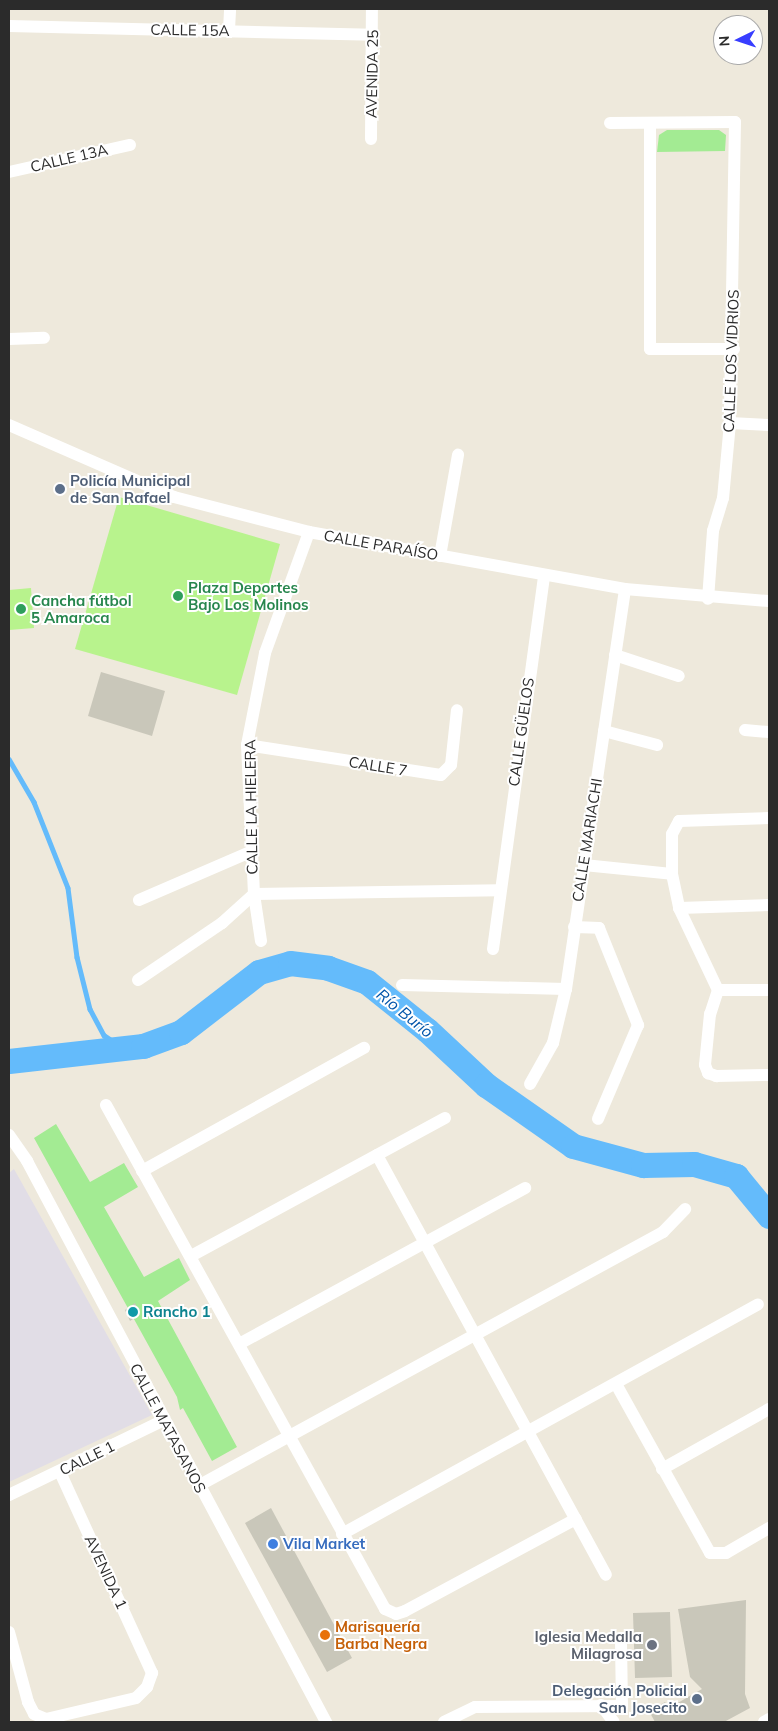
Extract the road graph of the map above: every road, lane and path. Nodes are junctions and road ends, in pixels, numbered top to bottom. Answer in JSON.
{"nodes":[{"id":1,"x":230,"y":9,"type":"edge"},
{"id":2,"x":372,"y":9,"type":"edge"},
{"id":3,"x":9,"y":26,"type":"edge"},
{"id":4,"x":230,"y":30,"type":"junction"},
{"id":5,"x":372,"y":34,"type":"junction"},
{"id":6,"x":650,"y":123,"type":"junction"},
{"id":7,"x":610,"y":124,"type":"dead end"},
{"id":8,"x":371,"y":139,"type":"dead end"},
{"id":9,"x":130,"y":145,"type":"dead end"},
{"id":10,"x":9,"y":172,"type":"edge"},
{"id":11,"x":44,"y":338,"type":"dead end"},
{"id":12,"x":9,"y":340,"type":"edge"},
{"id":13,"x":734,"y":350,"type":"junction"},
{"id":14,"x":730,"y":423,"type":"junction"},
{"id":15,"x":9,"y":425,"type":"edge"},
{"id":16,"x":769,"y":425,"type":"edge"},
{"id":17,"x":458,"y":455,"type":"dead end"},
{"id":18,"x":309,"y":532,"type":"junction"},
{"id":19,"x":440,"y":556,"type":"junction"},
{"id":20,"x":544,"y":575,"type":"junction"},
{"id":21,"x":625,"y":589,"type":"junction"},
{"id":22,"x":708,"y":599,"type":"junction"},
{"id":23,"x":769,"y":601,"type":"edge"},
{"id":24,"x":615,"y":655,"type":"junction"},
{"id":25,"x":679,"y":676,"type":"dead end"},
{"id":26,"x":457,"y":710,"type":"dead end"},
{"id":27,"x":744,"y":730,"type":"dead end"},
{"id":28,"x":604,"y":731,"type":"junction"},
{"id":29,"x":769,"y":732,"type":"edge"},
{"id":30,"x":248,"y":745,"type":"junction"},
{"id":31,"x":657,"y":745,"type":"dead end"},
{"id":32,"x":769,"y":818,"type":"edge"},
{"id":33,"x":252,"y":851,"type":"junction"},
{"id":34,"x":584,"y":865,"type":"junction"},
{"id":35,"x":672,"y":874,"type":"junction"},
{"id":36,"x":499,"y":890,"type":"junction"},
{"id":37,"x":254,"y":894,"type":"junction"},
{"id":38,"x":139,"y":900,"type":"dead end"},
{"id":39,"x":769,"y":904,"type":"edge"},
{"id":40,"x":679,"y":908,"type":"junction"},
{"id":41,"x":574,"y":927,"type":"junction"},
{"id":42,"x":261,"y":941,"type":"dead end"},
{"id":43,"x":493,"y":949,"type":"dead end"},
{"id":44,"x":138,"y":980,"type":"dead end"},
{"id":45,"x":402,"y":985,"type":"dead end"},
{"id":46,"x":566,"y":989,"type":"junction"},
{"id":47,"x":718,"y":990,"type":"junction"},
{"id":48,"x":769,"y":990,"type":"edge"},
{"id":49,"x":364,"y":1048,"type":"dead end"},
{"id":50,"x":769,"y":1075,"type":"edge"},
{"id":51,"x":530,"y":1084,"type":"dead end"},
{"id":52,"x":106,"y":1105,"type":"dead end"},
{"id":53,"x":445,"y":1118,"type":"dead end"},
{"id":54,"x":598,"y":1119,"type":"dead end"},
{"id":55,"x":9,"y":1135,"type":"edge"},
{"id":56,"x":377,"y":1155,"type":"junction"},
{"id":57,"x":142,"y":1171,"type":"junction"},
{"id":58,"x":525,"y":1188,"type":"dead end"},
{"id":59,"x":686,"y":1209,"type":"dead end"},
{"id":60,"x":426,"y":1242,"type":"junction"},
{"id":61,"x":191,"y":1256,"type":"junction"},
{"id":62,"x":758,"y":1304,"type":"dead end"},
{"id":63,"x":476,"y":1335,"type":"junction"},
{"id":64,"x":239,"y":1344,"type":"junction"},
{"id":65,"x":616,"y":1384,"type":"junction"},
{"id":66,"x":769,"y":1409,"type":"edge"},
{"id":67,"x":164,"y":1420,"type":"junction"},
{"id":68,"x":528,"y":1432,"type":"junction"},
{"id":69,"x":289,"y":1437,"type":"junction"},
{"id":70,"x":662,"y":1469,"type":"junction"},
{"id":71,"x":60,"y":1472,"type":"junction"},
{"id":72,"x":198,"y":1486,"type":"junction"},
{"id":73,"x":9,"y":1495,"type":"edge"},
{"id":74,"x":576,"y":1519,"type":"junction"},
{"id":75,"x":769,"y":1528,"type":"edge"},
{"id":76,"x":342,"y":1534,"type":"junction"},
{"id":77,"x":606,"y":1575,"type":"dead end"},
{"id":78,"x":9,"y":1632,"type":"edge"},
{"id":79,"x":621,"y":1642,"type":"dead end"},
{"id":80,"x":601,"y":1705,"type":"junction"},
{"id":81,"x":769,"y":1719,"type":"edge"},
{"id":82,"x":326,"y":1722,"type":"edge"},
{"id":83,"x":444,"y":1722,"type":"edge"},
{"id":84,"x":614,"y":1722,"type":"edge"},
{"id":85,"x":764,"y":1722,"type":"edge"}],
"edges":[{"from":1,"to":4,"type":"street"},
{"from":2,"to":5,"type":"street","name":"AVENIDA 25"},
{"from":3,"to":4,"type":"street","name":"CALLE 15A"},
{"from":4,"to":5,"type":"street","name":"CALLE 15A"},
{"from":5,"to":8,"type":"street","name":"AVENIDA 25"},
{"from":6,"to":7,"type":"street"},
{"from":6,"to":13,"type":"street"},
{"from":6,"to":13,"type":"street","name":"CALLE LOS VIDRIOS"},
{"from":9,"to":10,"type":"street","name":"CALLE 13A"},
{"from":11,"to":12,"type":"street"},
{"from":13,"to":14,"type":"street","name":"CALLE LOS VIDRIOS"},
{"from":14,"to":16,"type":"street"},
{"from":14,"to":22,"type":"street","name":"CALLE LOS VIDRIOS"},
{"from":15,"to":18,"type":"street","name":"CALLE PARAÍSO"},
{"from":17,"to":19,"type":"street"},
{"from":18,"to":19,"type":"street","name":"CALLE PARAÍSO"},
{"from":18,"to":30,"type":"street","name":"CALLE LA HIELERA"},
{"from":19,"to":20,"type":"street","name":"CALLE PARAÍSO"},
{"from":20,"to":21,"type":"street","name":"CALLE PARAÍSO"},
{"from":20,"to":36,"type":"street","name":"CALLE GÜELOS"},
{"from":21,"to":22,"type":"street","name":"CALLE PARAÍSO"},
{"from":21,"to":24,"type":"street","name":"CALLE MARIACHI"},
{"from":22,"to":23,"type":"street","name":"CALLE PARAÍSO"},
{"from":24,"to":25,"type":"street"},
{"from":24,"to":28,"type":"street","name":"CALLE MARIACHI"},
{"from":26,"to":30,"type":"street","name":"CALLE 7"},
{"from":27,"to":29,"type":"street"},
{"from":28,"to":31,"type":"street"},
{"from":28,"to":34,"type":"street","name":"CALLE MARIACHI"},
{"from":30,"to":33,"type":"street","name":"CALLE LA HIELERA"},
{"from":32,"to":35,"type":"street"},
{"from":33,"to":37,"type":"street","name":"CALLE LA HIELERA"},
{"from":33,"to":38,"type":"street"},
{"from":34,"to":35,"type":"street"},
{"from":34,"to":41,"type":"street","name":"CALLE MARIACHI"},
{"from":35,"to":40,"type":"street"},
{"from":36,"to":37,"type":"street"},
{"from":36,"to":43,"type":"street","name":"CALLE GÜELOS"},
{"from":37,"to":42,"type":"street","name":"CALLE LA HIELERA"},
{"from":37,"to":44,"type":"street"},
{"from":39,"to":40,"type":"street"},
{"from":40,"to":47,"type":"street"},
{"from":41,"to":46,"type":"street","name":"CALLE MARIACHI"},
{"from":41,"to":54,"type":"street"},
{"from":45,"to":46,"type":"street"},
{"from":46,"to":51,"type":"street","name":"CALLE MARIACHI"},
{"from":47,"to":48,"type":"street"},
{"from":47,"to":50,"type":"street"},
{"from":49,"to":57,"type":"street"},
{"from":52,"to":57,"type":"street"},
{"from":53,"to":56,"type":"street"},
{"from":55,"to":67,"type":"street","name":"CALLE MATASANOS"},
{"from":56,"to":60,"type":"street"},
{"from":56,"to":61,"type":"street"},
{"from":57,"to":61,"type":"street"},
{"from":58,"to":60,"type":"street"},
{"from":59,"to":63,"type":"street"},
{"from":60,"to":63,"type":"street"},
{"from":60,"to":64,"type":"street"},
{"from":61,"to":64,"type":"street"},
{"from":62,"to":65,"type":"street"},
{"from":63,"to":68,"type":"street"},
{"from":63,"to":69,"type":"street"},
{"from":64,"to":69,"type":"street"},
{"from":65,"to":68,"type":"street"},
{"from":65,"to":70,"type":"street"},
{"from":66,"to":70,"type":"street"},
{"from":67,"to":71,"type":"street","name":"CALLE 1"},
{"from":67,"to":72,"type":"street","name":"CALLE MATASANOS"},
{"from":68,"to":74,"type":"street"},
{"from":68,"to":76,"type":"street"},
{"from":69,"to":72,"type":"street"},
{"from":69,"to":76,"type":"street"},
{"from":70,"to":75,"type":"street"},
{"from":71,"to":73,"type":"street","name":"CALLE 1"},
{"from":71,"to":78,"type":"street","name":"AVENIDA 1"},
{"from":72,"to":82,"type":"street","name":"CALLE MATASANOS"},
{"from":74,"to":76,"type":"street"},
{"from":74,"to":77,"type":"street"},
{"from":79,"to":80,"type":"street"},
{"from":80,"to":83,"type":"street"},
{"from":80,"to":84,"type":"street"},
{"from":81,"to":85,"type":"street"}]}
